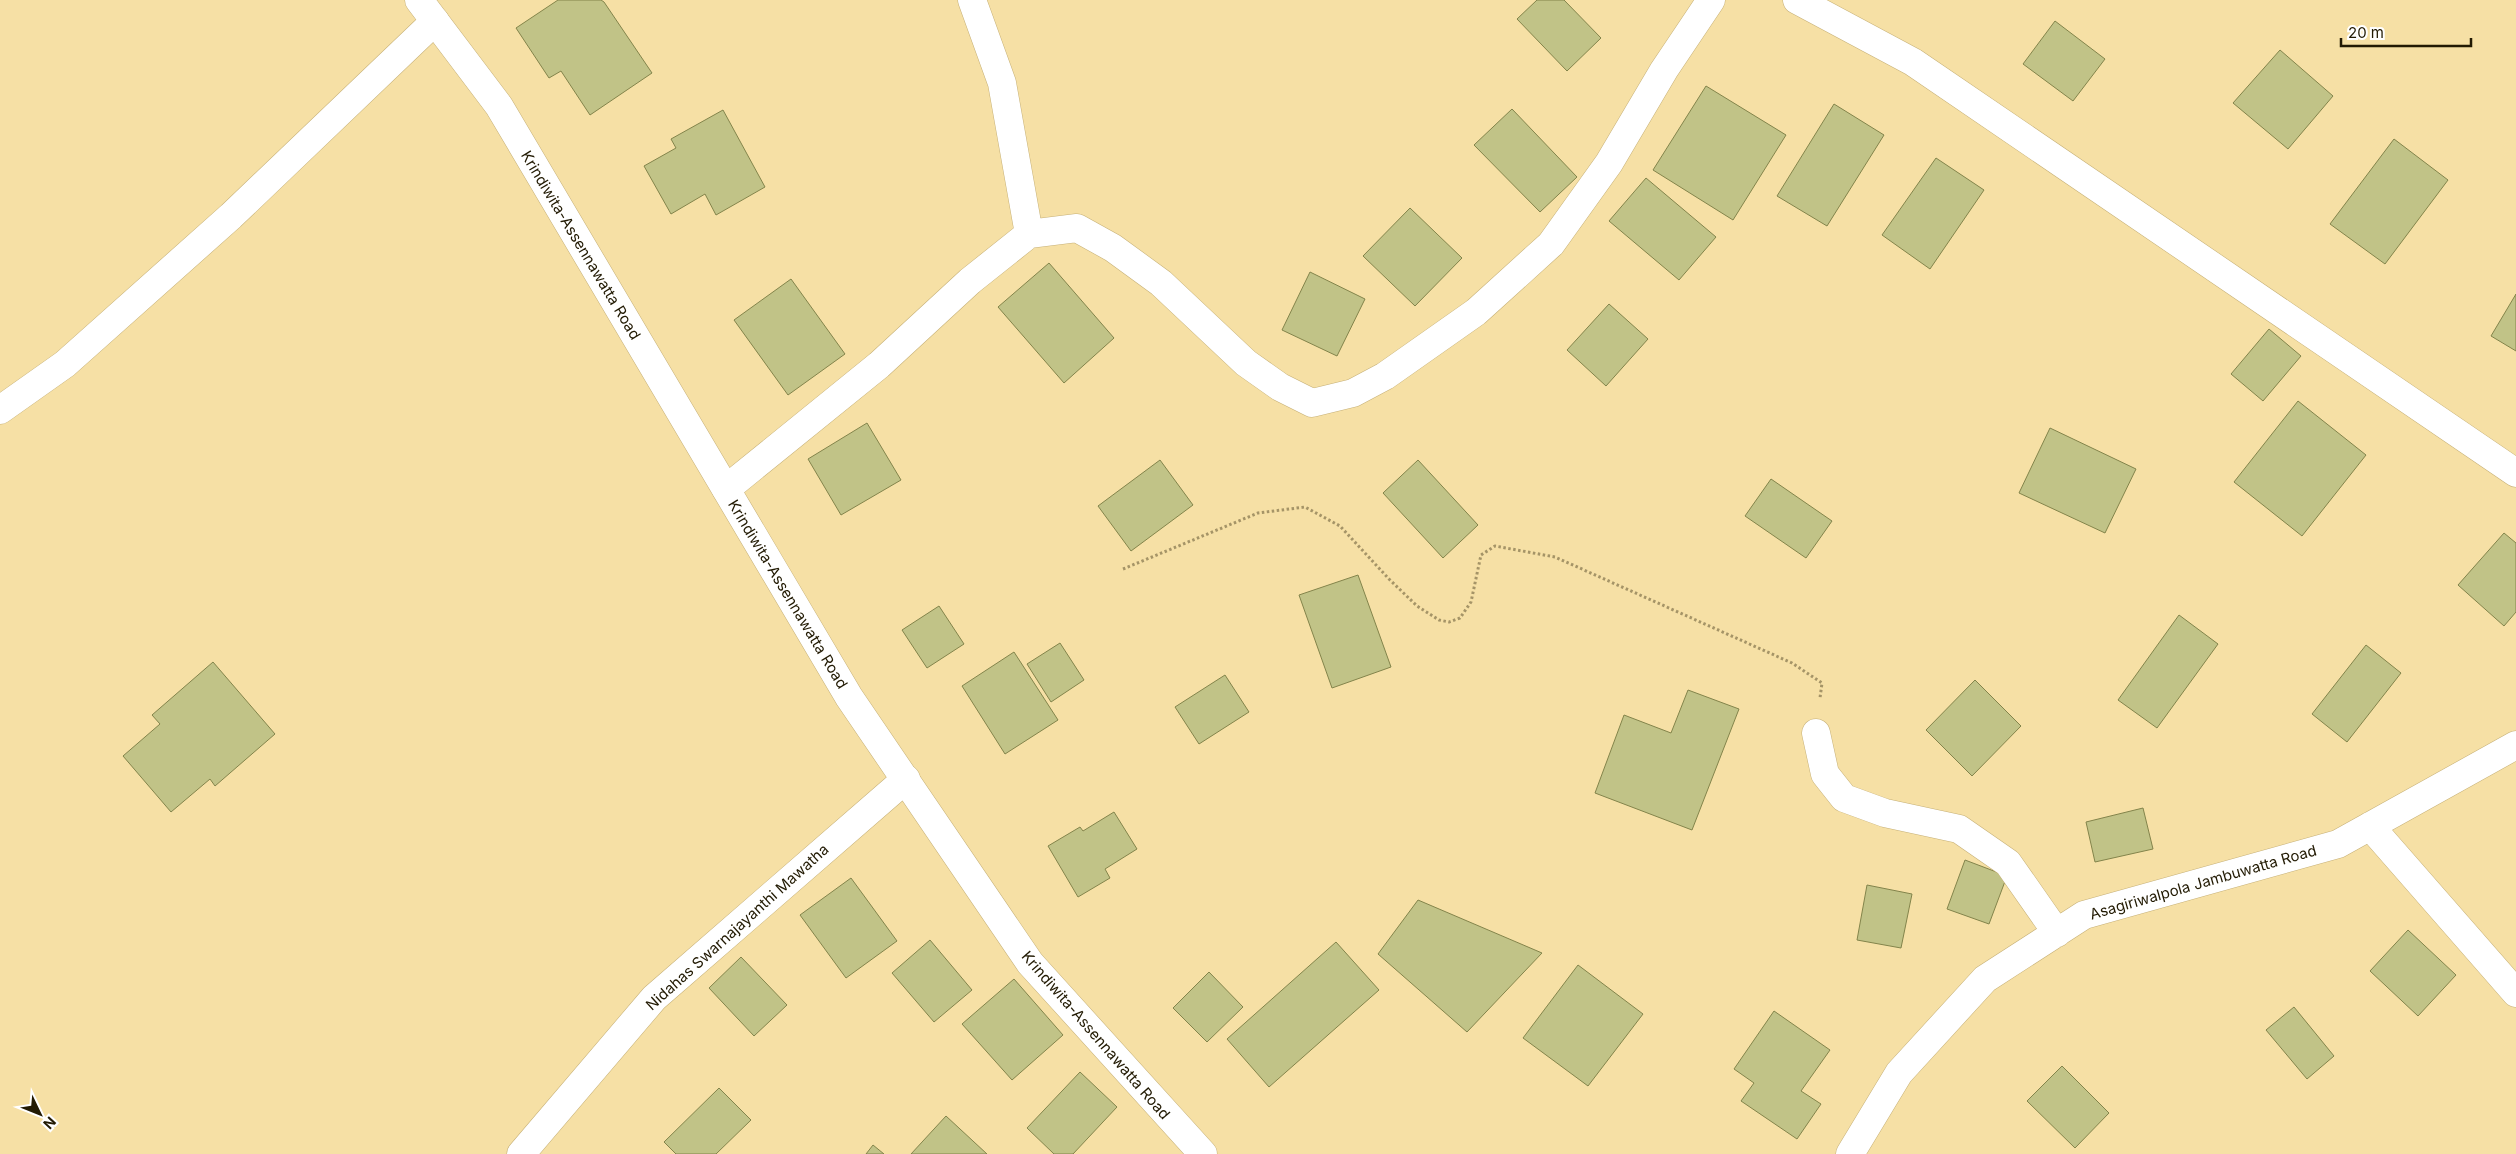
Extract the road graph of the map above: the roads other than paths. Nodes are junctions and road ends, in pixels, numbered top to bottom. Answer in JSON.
{"nodes":[{"id":1,"x":972,"y":0,"type":"edge"},
{"id":2,"x":1711,"y":0,"type":"edge"},
{"id":3,"x":1797,"y":0,"type":"edge"},
{"id":4,"x":427,"y":10,"type":"edge"},
{"id":5,"x":1029,"y":234,"type":"junction"},
{"id":6,"x":0,"y":410,"type":"edge"},
{"id":7,"x":2516,"y":473,"type":"edge"},
{"id":8,"x":726,"y":489,"type":"junction"},
{"id":9,"x":1816,"y":733,"type":"road end"},
{"id":10,"x":2516,"y":745,"type":"edge"},
{"id":11,"x":906,"y":779,"type":"junction"},
{"id":12,"x":2370,"y":826,"type":"junction"},
{"id":13,"x":2057,"y":933,"type":"junction"},
{"id":14,"x":2516,"y":993,"type":"edge"},
{"id":15,"x":521,"y":1154,"type":"edge"},
{"id":16,"x":1203,"y":1154,"type":"edge"},
{"id":17,"x":1850,"y":1154,"type":"edge"}],
"edges":[{"from":1,"to":5,"type":"street"},
{"from":2,"to":5,"type":"street"},
{"from":3,"to":7,"type":"street"},
{"from":4,"to":6,"type":"street"},
{"from":4,"to":8,"type":"street","name":"Krindiwita-Assennawatta Road"},
{"from":5,"to":8,"type":"street"},
{"from":8,"to":11,"type":"street","name":"Krindiwita-Assennawatta Road"},
{"from":9,"to":13,"type":"street"},
{"from":10,"to":12,"type":"street","name":"Asagiriwalpola Jambuwatta Road"},
{"from":11,"to":15,"type":"street","name":"Nidahas Swarnajayanthi Mawatha"},
{"from":11,"to":16,"type":"street","name":"Krindiwita-Assennawatta Road"},
{"from":12,"to":13,"type":"street","name":"Asagiriwalpola Jambuwatta Road"},
{"from":12,"to":14,"type":"street"},
{"from":13,"to":17,"type":"street","name":"Asagiriwalpola Jambuwatta Road"}]}
